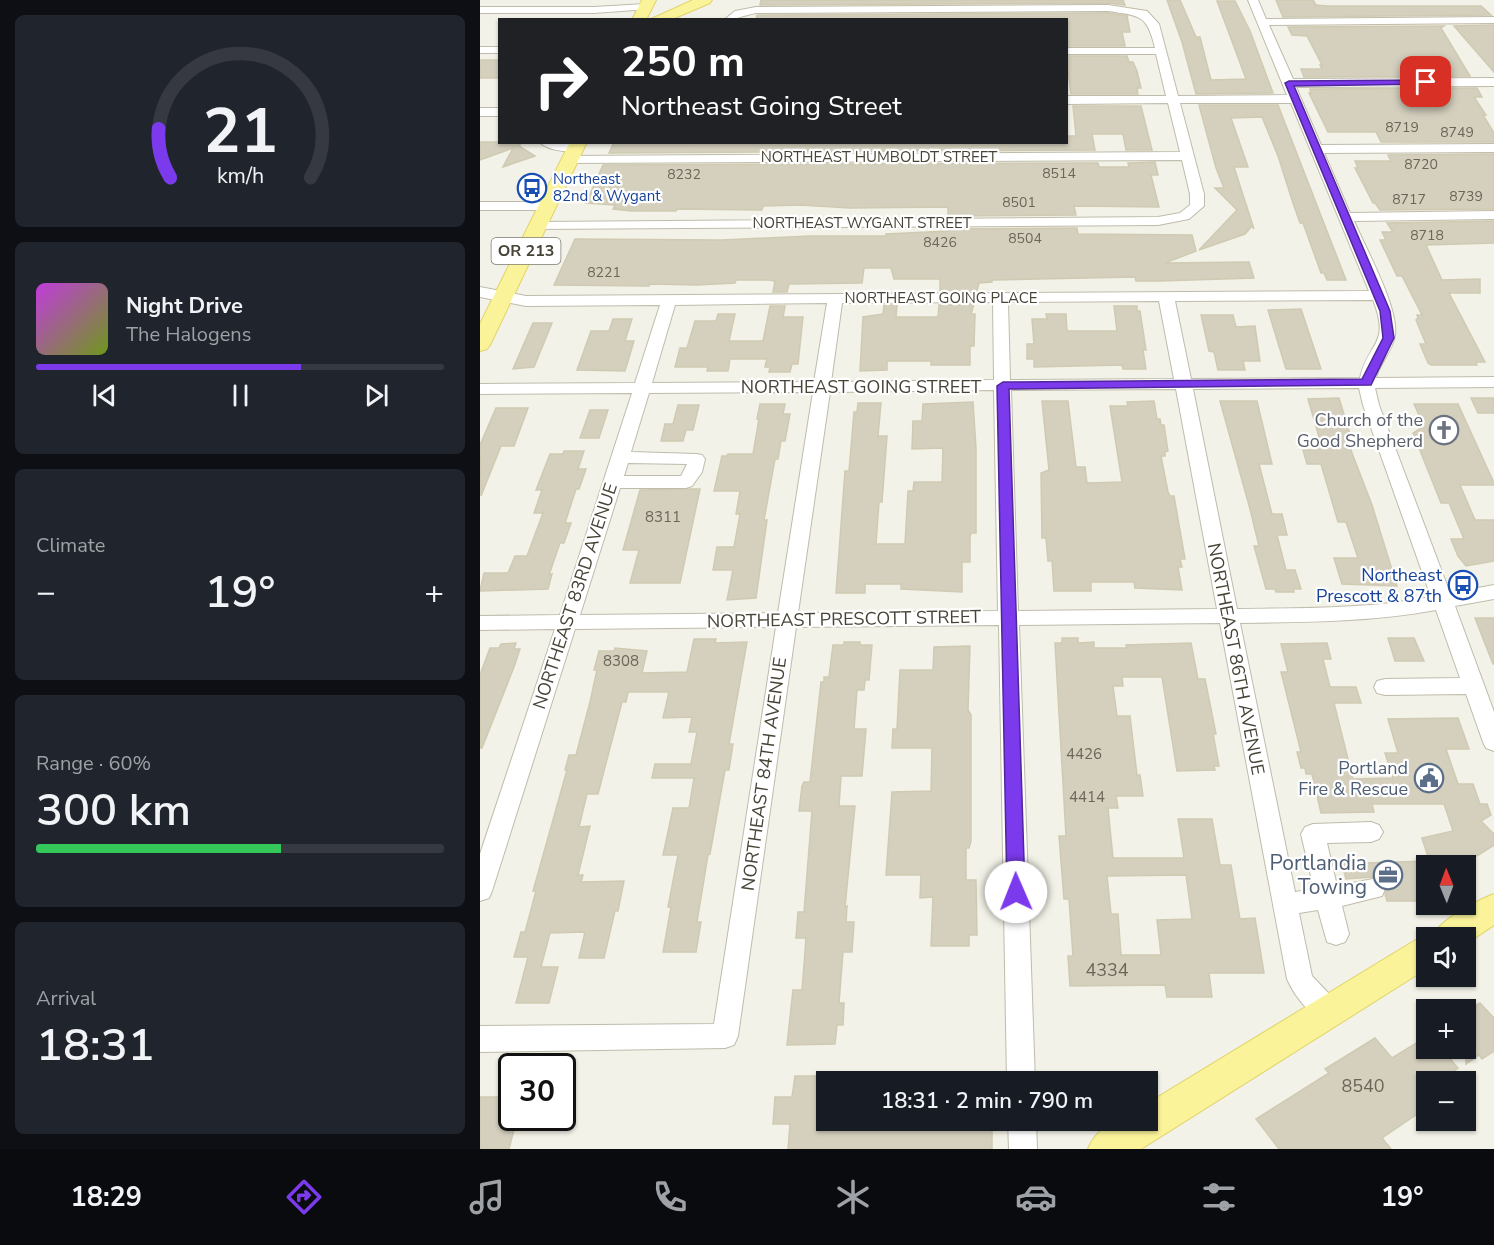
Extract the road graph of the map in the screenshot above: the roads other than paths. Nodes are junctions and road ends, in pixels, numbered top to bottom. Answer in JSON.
{"nodes":[{"id":1,"x":705,"y":0,"type":"edge"},
{"id":2,"x":721,"y":0,"type":"edge"},
{"id":3,"x":1253,"y":0,"type":"edge"},
{"id":4,"x":645,"y":9,"type":"edge"},
{"id":5,"x":480,"y":10,"type":"edge"},
{"id":6,"x":591,"y":15,"type":"edge"},
{"id":7,"x":661,"y":18,"type":"edge"},
{"id":8,"x":680,"y":18,"type":"edge"},
{"id":9,"x":732,"y":18,"type":"edge"},
{"id":10,"x":1494,"y":20,"type":"edge"},
{"id":11,"x":1263,"y":22,"type":"junction"},
{"id":12,"x":480,"y":50,"type":"edge"},
{"id":13,"x":498,"y":50,"type":"edge"},
{"id":14,"x":1068,"y":51,"type":"edge"},
{"id":15,"x":1161,"y":51,"type":"junction"},
{"id":16,"x":1494,"y":82,"type":"edge"},
{"id":17,"x":1289,"y":83,"type":"junction"},
{"id":18,"x":1172,"y":99,"type":"junction"},
{"id":19,"x":1296,"y":99,"type":"junction"},
{"id":20,"x":1068,"y":100,"type":"edge"},
{"id":21,"x":480,"y":112,"type":"edge"},
{"id":22,"x":498,"y":112,"type":"edge"},
{"id":23,"x":549,"y":144,"type":"edge"},
{"id":24,"x":1494,"y":148,"type":"edge"},
{"id":25,"x":576,"y":149,"type":"edge"},
{"id":26,"x":1318,"y":149,"type":"junction"},
{"id":27,"x":1188,"y":156,"type":"junction"},
{"id":28,"x":480,"y":206,"type":"edge"},
{"id":29,"x":548,"y":206,"type":"junction"},
{"id":30,"x":1494,"y":215,"type":"edge"},
{"id":31,"x":1346,"y":217,"type":"junction"},
{"id":32,"x":538,"y":226,"type":"junction"},
{"id":33,"x":480,"y":292,"type":"edge"},
{"id":34,"x":1379,"y":295,"type":"junction"},
{"id":35,"x":504,"y":296,"type":"junction"},
{"id":36,"x":1166,"y":296,"type":"junction"},
{"id":37,"x":1000,"y":297,"type":"junction"},
{"id":38,"x":835,"y":299,"type":"junction"},
{"id":39,"x":669,"y":300,"type":"junction"},
{"id":40,"x":480,"y":345,"type":"edge"},
{"id":41,"x":1494,"y":382,"type":"edge"},
{"id":42,"x":1367,"y":383,"type":"junction"},
{"id":43,"x":1182,"y":384,"type":"junction"},
{"id":44,"x":1003,"y":386,"type":"junction"},
{"id":45,"x":821,"y":387,"type":"junction"},
{"id":46,"x":643,"y":388,"type":"junction"},
{"id":47,"x":480,"y":389,"type":"edge"},
{"id":48,"x":621,"y":457,"type":"junction"},
{"id":49,"x":613,"y":482,"type":"junction"},
{"id":50,"x":1494,"y":592,"type":"edge"},
{"id":51,"x":1443,"y":603,"type":"junction"},
{"id":52,"x":1228,"y":616,"type":"junction"},
{"id":53,"x":1009,"y":618,"type":"junction"},
{"id":54,"x":787,"y":620,"type":"junction"},
{"id":55,"x":566,"y":622,"type":"junction"},
{"id":56,"x":480,"y":623,"type":"edge"},
{"id":57,"x":1473,"y":686,"type":"junction"},
{"id":58,"x":1385,"y":687,"type":"dead end"},
{"id":59,"x":1494,"y":742,"type":"edge"},
{"id":60,"x":1371,"y":832,"type":"dead end"},
{"id":61,"x":1373,"y":888,"type":"dead end"},
{"id":62,"x":480,"y":891,"type":"edge"},
{"id":63,"x":1328,"y":898,"type":"junction"},
{"id":64,"x":1285,"y":904,"type":"junction"},
{"id":65,"x":1494,"y":908,"type":"edge"},
{"id":66,"x":1465,"y":927,"type":"edge"},
{"id":67,"x":1336,"y":934,"type":"dead end"},
{"id":68,"x":1416,"y":957,"type":"edge"},
{"id":69,"x":1329,"y":1012,"type":"junction"},
{"id":70,"x":480,"y":1039,"type":"edge"},
{"id":71,"x":1021,"y":1071,"type":"edge"},
{"id":72,"x":1022,"y":1131,"type":"edge"},
{"id":73,"x":1023,"y":1149,"type":"edge"},
{"id":74,"x":1107,"y":1149,"type":"edge"}],
"edges":[{"from":1,"to":7,"type":"main road"},
{"from":2,"to":8,"type":"main road"},
{"from":3,"to":11,"type":"street"},
{"from":4,"to":6,"type":"street"},
{"from":5,"to":6,"type":"street"},
{"from":9,"to":15,"type":"street"},
{"from":10,"to":11,"type":"street"},
{"from":11,"to":17,"type":"street"},
{"from":12,"to":13,"type":"street"},
{"from":14,"to":15,"type":"street"},
{"from":15,"to":18,"type":"street"},
{"from":16,"to":17,"type":"street"},
{"from":17,"to":19,"type":"street"},
{"from":18,"to":19,"type":"street"},
{"from":18,"to":20,"type":"street"},
{"from":18,"to":27,"type":"street"},
{"from":19,"to":26,"type":"street"},
{"from":21,"to":22,"type":"street"},
{"from":23,"to":25,"type":"street","name":"NORTHEAST HUMBOLDT STREET"},
{"from":24,"to":26,"type":"street"},
{"from":25,"to":27,"type":"street","name":"NORTHEAST HUMBOLDT STREET"},
{"from":25,"to":29,"type":"main road","number":"OR 213"},
{"from":26,"to":31,"type":"street"},
{"from":27,"to":32,"type":"street","name":"NORTHEAST WYGANT STREET"},
{"from":28,"to":29,"type":"street"},
{"from":29,"to":32,"type":"main road","number":"OR 213"},
{"from":30,"to":31,"type":"street"},
{"from":31,"to":34,"type":"street"},
{"from":32,"to":35,"type":"main road","number":"OR 213"},
{"from":33,"to":35,"type":"street"},
{"from":34,"to":36,"type":"street","name":"NORTHEAST GOING PLACE"},
{"from":34,"to":42,"type":"street"},
{"from":35,"to":39,"type":"street","name":"NORTHEAST GOING PLACE"},
{"from":35,"to":40,"type":"main road","number":"OR 213"},
{"from":36,"to":37,"type":"street","name":"NORTHEAST GOING PLACE"},
{"from":36,"to":43,"type":"street","name":"NORTHEAST 86TH AVENUE"},
{"from":37,"to":38,"type":"street","name":"NORTHEAST GOING PLACE"},
{"from":37,"to":44,"type":"street"},
{"from":38,"to":39,"type":"street","name":"NORTHEAST GOING PLACE"},
{"from":38,"to":45,"type":"street","name":"NORTHEAST 84TH AVENUE"},
{"from":39,"to":46,"type":"street","name":"NORTHEAST 83RD AVENUE"},
{"from":41,"to":42,"type":"street","name":"NORTHEAST GOING STREET"},
{"from":42,"to":43,"type":"street","name":"NORTHEAST GOING STREET"},
{"from":42,"to":51,"type":"street"},
{"from":43,"to":44,"type":"street","name":"NORTHEAST GOING STREET"},
{"from":43,"to":52,"type":"street","name":"NORTHEAST 86TH AVENUE"},
{"from":44,"to":45,"type":"street","name":"NORTHEAST GOING STREET"},
{"from":44,"to":53,"type":"street"},
{"from":45,"to":46,"type":"street","name":"NORTHEAST GOING STREET"},
{"from":45,"to":54,"type":"street","name":"NORTHEAST 84TH AVENUE"},
{"from":46,"to":47,"type":"street","name":"NORTHEAST GOING STREET"},
{"from":46,"to":48,"type":"street","name":"NORTHEAST 83RD AVENUE"},
{"from":48,"to":49,"type":"street","name":"NORTHEAST 83RD AVENUE"},
{"from":48,"to":49,"type":"street"},
{"from":49,"to":55,"type":"street","name":"NORTHEAST 83RD AVENUE"},
{"from":50,"to":51,"type":"street","name":"NORTHEAST PRESCOTT STREET"},
{"from":51,"to":52,"type":"street","name":"NORTHEAST PRESCOTT STREET"},
{"from":51,"to":57,"type":"street"},
{"from":52,"to":53,"type":"street","name":"NORTHEAST PRESCOTT STREET"},
{"from":52,"to":64,"type":"street","name":"NORTHEAST 86TH AVENUE"},
{"from":53,"to":54,"type":"street","name":"NORTHEAST PRESCOTT STREET"},
{"from":53,"to":71,"type":"street"},
{"from":54,"to":55,"type":"street","name":"NORTHEAST PRESCOTT STREET"},
{"from":54,"to":70,"type":"street","name":"NORTHEAST 84TH AVENUE"},
{"from":55,"to":56,"type":"street","name":"NORTHEAST PRESCOTT STREET"},
{"from":55,"to":62,"type":"street","name":"NORTHEAST 83RD AVENUE"},
{"from":57,"to":58,"type":"street"},
{"from":57,"to":59,"type":"street"},
{"from":60,"to":63,"type":"street"},
{"from":61,"to":63,"type":"street"},
{"from":63,"to":64,"type":"street"},
{"from":63,"to":67,"type":"street"},
{"from":64,"to":69,"type":"street","name":"NORTHEAST 86TH AVENUE"},
{"from":65,"to":66,"type":"main road"},
{"from":68,"to":69,"type":"main road"},
{"from":69,"to":74,"type":"main road"},
{"from":72,"to":73,"type":"street"}]}
